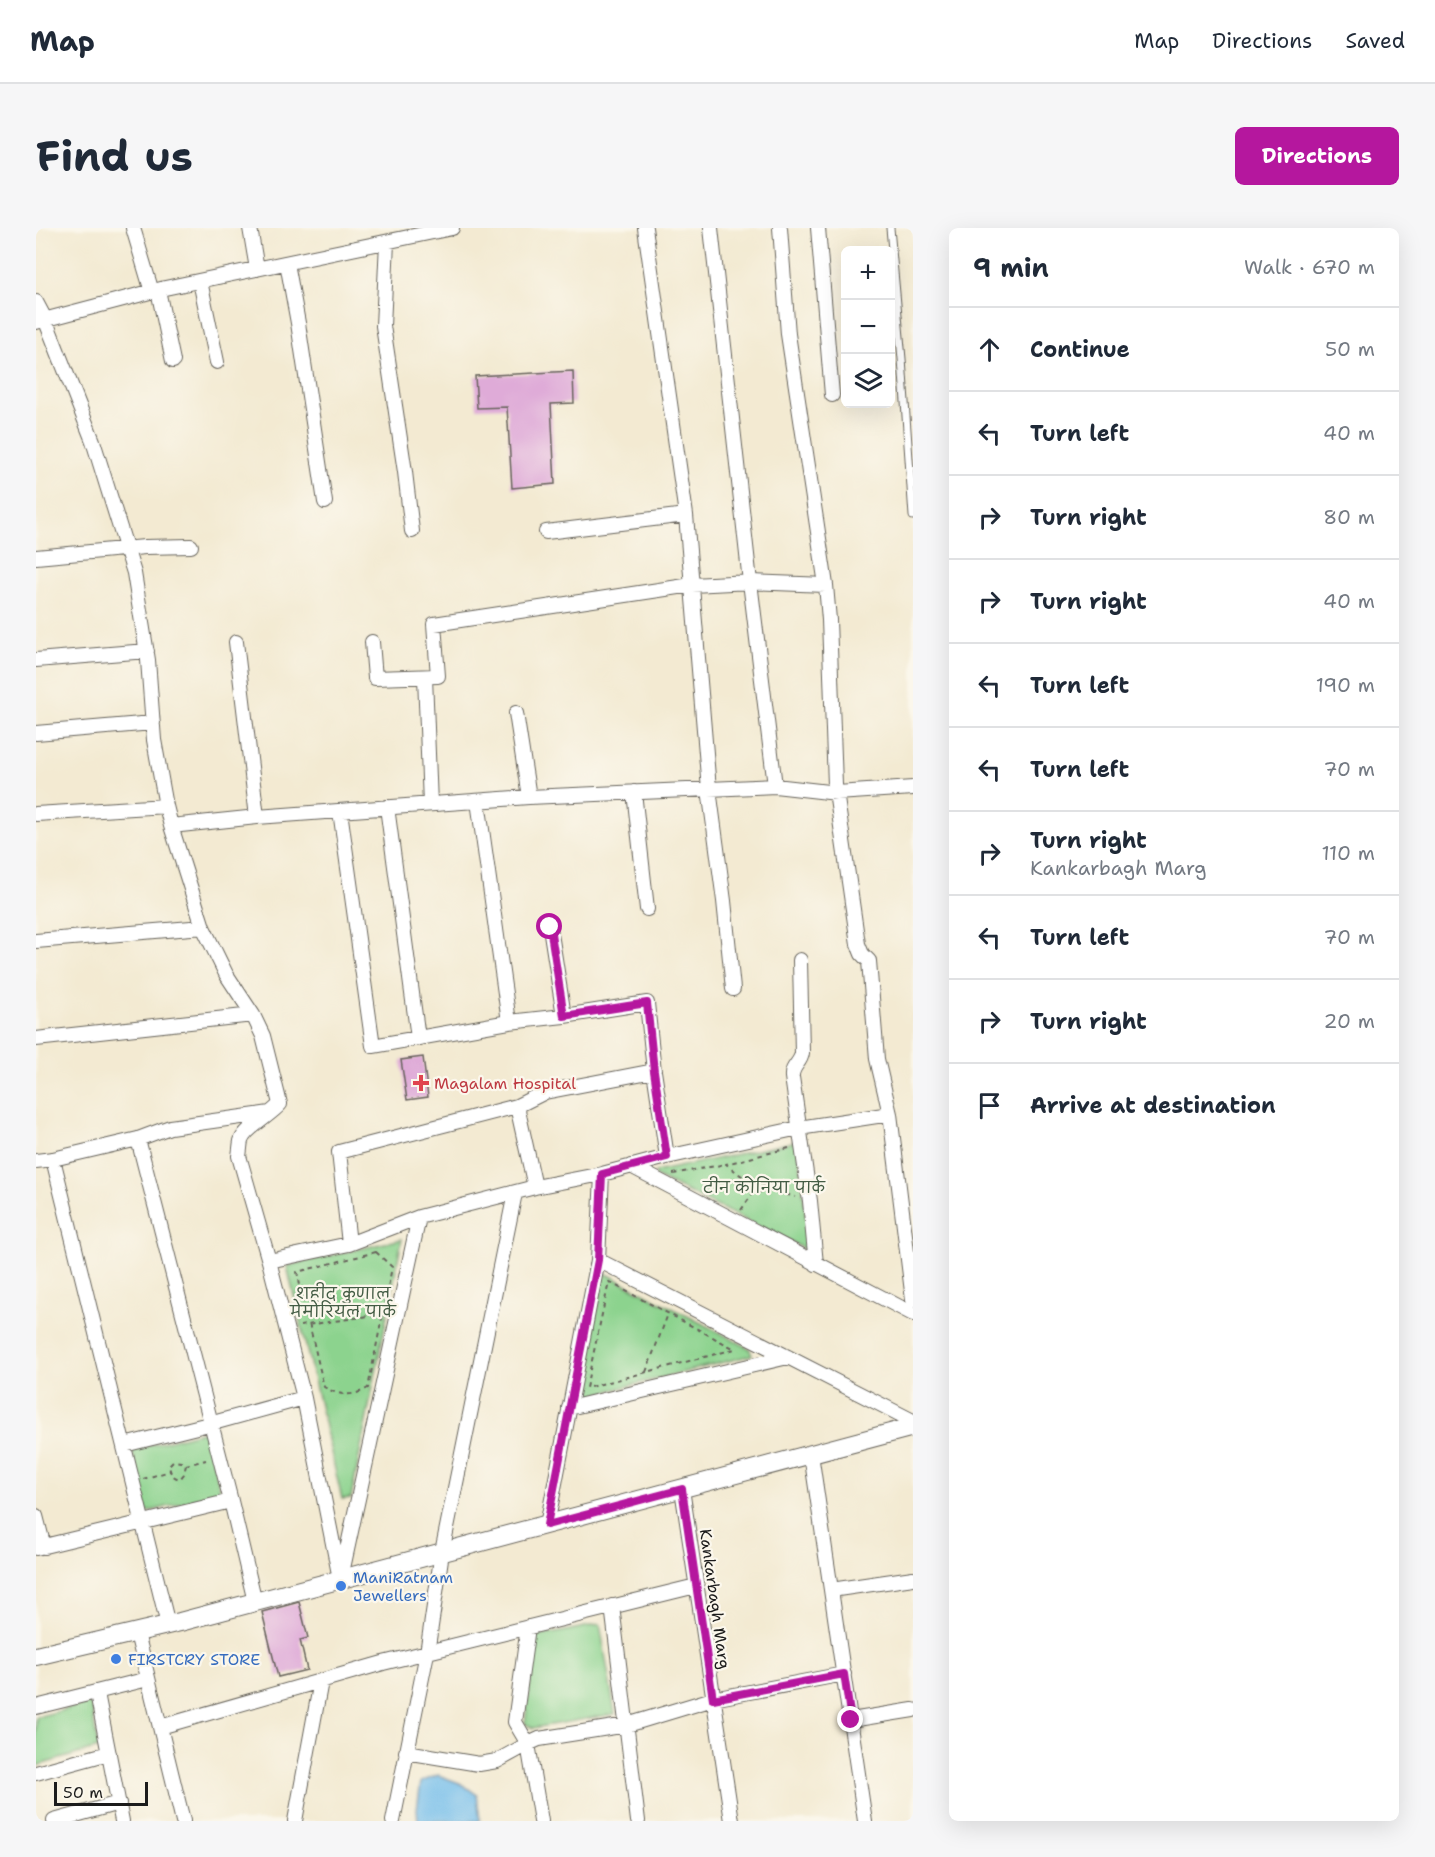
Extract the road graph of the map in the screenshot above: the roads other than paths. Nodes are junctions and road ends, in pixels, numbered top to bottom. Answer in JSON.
{"nodes":[{"id":1,"x":133,"y":228,"type":"edge"},
{"id":2,"x":250,"y":228,"type":"edge"},
{"id":3,"x":452,"y":228,"type":"edge"},
{"id":4,"x":645,"y":228,"type":"edge"},
{"id":5,"x":711,"y":228,"type":"edge"},
{"id":6,"x":780,"y":228,"type":"edge"},
{"id":7,"x":818,"y":228,"type":"edge"},
{"id":8,"x":890,"y":228,"type":"edge"},
{"id":9,"x":387,"y":242,"type":"junction"},
{"id":10,"x":286,"y":263,"type":"junction"},
{"id":11,"x":257,"y":269,"type":"junction"},
{"id":12,"x":200,"y":281,"type":"junction"},
{"id":13,"x":155,"y":291,"type":"junction"},
{"id":14,"x":36,"y":302,"type":"edge"},
{"id":15,"x":41,"y":321,"type":"edge"},
{"id":16,"x":173,"y":361,"type":"dead end"},
{"id":17,"x":217,"y":362,"type":"dead end"},
{"id":18,"x":832,"y":395,"type":"dead end"},
{"id":19,"x":325,"y":502,"type":"dead end"},
{"id":20,"x":686,"y":515,"type":"junction"},
{"id":21,"x":913,"y":516,"type":"edge"},
{"id":22,"x":412,"y":531,"type":"dead end"},
{"id":23,"x":546,"y":532,"type":"dead end"},
{"id":24,"x":191,"y":546,"type":"dead end"},
{"id":25,"x":127,"y":549,"type":"junction"},
{"id":26,"x":36,"y":557,"type":"edge"},
{"id":27,"x":750,"y":582,"type":"junction"},
{"id":28,"x":692,"y":585,"type":"junction"},
{"id":29,"x":826,"y":585,"type":"junction"},
{"id":30,"x":236,"y":642,"type":"dead end"},
{"id":31,"x":372,"y":642,"type":"dead end"},
{"id":32,"x":147,"y":651,"type":"junction"},
{"id":33,"x":36,"y":660,"type":"edge"},
{"id":34,"x":425,"y":677,"type":"junction"},
{"id":35,"x":516,"y":713,"type":"dead end"},
{"id":36,"x":153,"y":723,"type":"junction"},
{"id":37,"x":36,"y":733,"type":"edge"},
{"id":38,"x":775,"y":786,"type":"junction"},
{"id":39,"x":913,"y":788,"type":"edge"},
{"id":40,"x":709,"y":789,"type":"junction"},
{"id":41,"x":634,"y":792,"type":"junction"},
{"id":42,"x":837,"y":793,"type":"junction"},
{"id":43,"x":529,"y":797,"type":"junction"},
{"id":44,"x":478,"y":801,"type":"junction"},
{"id":45,"x":430,"y":804,"type":"junction"},
{"id":46,"x":166,"y":806,"type":"junction"},
{"id":47,"x":387,"y":807,"type":"junction"},
{"id":48,"x":340,"y":811,"type":"junction"},
{"id":49,"x":36,"y":814,"type":"edge"},
{"id":50,"x":257,"y":817,"type":"junction"},
{"id":51,"x":171,"y":826,"type":"junction"},
{"id":52,"x":647,"y":909,"type":"dead end"},
{"id":53,"x":203,"y":927,"type":"junction"},
{"id":54,"x":550,"y":927,"type":"dead end"},
{"id":55,"x":36,"y":941,"type":"edge"},
{"id":56,"x":800,"y":960,"type":"dead end"},
{"id":57,"x":733,"y":990,"type":"dead end"},
{"id":58,"x":253,"y":1015,"type":"junction"},
{"id":59,"x":564,"y":1016,"type":"junction"},
{"id":60,"x":508,"y":1022,"type":"junction"},
{"id":61,"x":418,"y":1038,"type":"junction"},
{"id":62,"x":36,"y":1039,"type":"edge"},
{"id":63,"x":654,"y":1071,"type":"junction"},
{"id":64,"x":517,"y":1106,"type":"junction"},
{"id":65,"x":272,"y":1113,"type":"junction"},
{"id":66,"x":890,"y":1114,"type":"junction"},
{"id":67,"x":799,"y":1128,"type":"junction"},
{"id":68,"x":138,"y":1138,"type":"junction"},
{"id":69,"x":667,"y":1157,"type":"junction"},
{"id":70,"x":52,"y":1159,"type":"junction"},
{"id":71,"x":36,"y":1161,"type":"edge"},
{"id":72,"x":631,"y":1166,"type":"junction"},
{"id":73,"x":602,"y":1174,"type":"junction"},
{"id":74,"x":535,"y":1187,"type":"junction"},
{"id":75,"x":515,"y":1193,"type":"junction"},
{"id":76,"x":419,"y":1217,"type":"junction"},
{"id":77,"x":909,"y":1232,"type":"edge"},
{"id":78,"x":349,"y":1244,"type":"junction"},
{"id":79,"x":269,"y":1260,"type":"junction"},
{"id":80,"x":598,"y":1260,"type":"junction"},
{"id":81,"x":816,"y":1264,"type":"junction"},
{"id":82,"x":913,"y":1300,"type":"edge"},
{"id":83,"x":913,"y":1314,"type":"edge"},
{"id":84,"x":788,"y":1357,"type":"junction"},
{"id":85,"x":304,"y":1398,"type":"junction"},
{"id":86,"x":569,"y":1408,"type":"junction"},
{"id":87,"x":913,"y":1421,"type":"edge"},
{"id":88,"x":213,"y":1423,"type":"junction"},
{"id":89,"x":913,"y":1426,"type":"edge"},
{"id":90,"x":124,"y":1445,"type":"junction"},
{"id":91,"x":811,"y":1454,"type":"junction"},
{"id":92,"x":682,"y":1489,"type":"junction"},
{"id":93,"x":231,"y":1501,"type":"junction"},
{"id":94,"x":36,"y":1516,"type":"edge"},
{"id":95,"x":142,"y":1522,"type":"junction"},
{"id":96,"x":547,"y":1525,"type":"junction"},
{"id":97,"x":40,"y":1547,"type":"edge"},
{"id":98,"x":442,"y":1552,"type":"junction"},
{"id":99,"x":913,"y":1578,"type":"edge"},
{"id":100,"x":340,"y":1579,"type":"junction"},
{"id":101,"x":696,"y":1586,"type":"junction"},
{"id":102,"x":831,"y":1590,"type":"junction"},
{"id":103,"x":255,"y":1602,"type":"junction"},
{"id":104,"x":612,"y":1606,"type":"junction"},
{"id":105,"x":168,"y":1625,"type":"junction"},
{"id":106,"x":528,"y":1627,"type":"junction"},
{"id":107,"x":137,"y":1633,"type":"junction"},
{"id":108,"x":427,"y":1653,"type":"junction"},
{"id":109,"x":36,"y":1656,"type":"edge"},
{"id":110,"x":844,"y":1674,"type":"junction"},
{"id":111,"x":148,"y":1679,"type":"junction"},
{"id":112,"x":321,"y":1681,"type":"junction"},
{"id":113,"x":97,"y":1693,"type":"junction"},
{"id":114,"x":713,"y":1699,"type":"junction"},
{"id":115,"x":36,"y":1707,"type":"edge"},
{"id":116,"x":913,"y":1710,"type":"edge"},
{"id":117,"x":851,"y":1720,"type":"junction"},
{"id":118,"x":627,"y":1725,"type":"junction"},
{"id":119,"x":160,"y":1727,"type":"junction"},
{"id":120,"x":528,"y":1744,"type":"junction"},
{"id":121,"x":406,"y":1752,"type":"junction"},
{"id":122,"x":109,"y":1753,"type":"junction"},
{"id":123,"x":36,"y":1773,"type":"edge"},
{"id":124,"x":119,"y":1803,"type":"junction"},
{"id":125,"x":54,"y":1821,"type":"edge"},
{"id":126,"x":122,"y":1821,"type":"edge"},
{"id":127,"x":183,"y":1821,"type":"edge"},
{"id":128,"x":295,"y":1821,"type":"edge"},
{"id":129,"x":393,"y":1821,"type":"edge"},
{"id":130,"x":541,"y":1821,"type":"edge"},
{"id":131,"x":638,"y":1821,"type":"edge"},
{"id":132,"x":732,"y":1821,"type":"edge"},
{"id":133,"x":865,"y":1821,"type":"edge"}],
"edges":[{"from":1,"to":13,"type":"street"},
{"from":2,"to":11,"type":"street"},
{"from":3,"to":9,"type":"street"},
{"from":4,"to":20,"type":"street"},
{"from":5,"to":27,"type":"street"},
{"from":6,"to":29,"type":"street"},
{"from":7,"to":18,"type":"street"},
{"from":8,"to":21,"type":"lane"},
{"from":9,"to":10,"type":"street"},
{"from":9,"to":22,"type":"street"},
{"from":10,"to":11,"type":"street"},
{"from":10,"to":19,"type":"street"},
{"from":11,"to":12,"type":"street"},
{"from":12,"to":13,"type":"street"},
{"from":12,"to":17,"type":"street"},
{"from":13,"to":15,"type":"street"},
{"from":13,"to":16,"type":"street"},
{"from":14,"to":15,"type":"street"},
{"from":15,"to":25,"type":"street"},
{"from":20,"to":23,"type":"street"},
{"from":20,"to":28,"type":"street"},
{"from":24,"to":25,"type":"street"},
{"from":25,"to":26,"type":"street"},
{"from":25,"to":32,"type":"street"},
{"from":27,"to":28,"type":"street"},
{"from":27,"to":29,"type":"street"},
{"from":27,"to":38,"type":"street"},
{"from":28,"to":34,"type":"street"},
{"from":28,"to":40,"type":"street"},
{"from":29,"to":42,"type":"street"},
{"from":30,"to":50,"type":"street"},
{"from":31,"to":34,"type":"street"},
{"from":32,"to":33,"type":"street"},
{"from":32,"to":36,"type":"street"},
{"from":34,"to":45,"type":"street"},
{"from":35,"to":43,"type":"street"},
{"from":36,"to":37,"type":"street"},
{"from":36,"to":46,"type":"street"},
{"from":38,"to":40,"type":"street"},
{"from":38,"to":42,"type":"street"},
{"from":39,"to":42,"type":"street"},
{"from":40,"to":41,"type":"street"},
{"from":40,"to":57,"type":"street"},
{"from":41,"to":43,"type":"street"},
{"from":41,"to":52,"type":"street"},
{"from":42,"to":66,"type":"street"},
{"from":43,"to":44,"type":"street"},
{"from":44,"to":45,"type":"street"},
{"from":44,"to":60,"type":"street"},
{"from":45,"to":47,"type":"street"},
{"from":46,"to":49,"type":"street"},
{"from":46,"to":51,"type":"street"},
{"from":47,"to":48,"type":"street"},
{"from":47,"to":61,"type":"street"},
{"from":48,"to":50,"type":"street"},
{"from":48,"to":61,"type":"street"},
{"from":50,"to":51,"type":"street"},
{"from":51,"to":53,"type":"street"},
{"from":53,"to":55,"type":"street"},
{"from":53,"to":58,"type":"street"},
{"from":54,"to":59,"type":"street"},
{"from":56,"to":67,"type":"street"},
{"from":58,"to":62,"type":"street"},
{"from":58,"to":65,"type":"street"},
{"from":59,"to":60,"type":"street"},
{"from":59,"to":63,"type":"street"},
{"from":60,"to":61,"type":"street"},
{"from":63,"to":64,"type":"street"},
{"from":63,"to":69,"type":"street"},
{"from":64,"to":74,"type":"street"},
{"from":64,"to":78,"type":"street"},
{"from":65,"to":68,"type":"street"},
{"from":65,"to":79,"type":"street"},
{"from":66,"to":67,"type":"street"},
{"from":66,"to":77,"type":"street"},
{"from":67,"to":69,"type":"street"},
{"from":67,"to":81,"type":"street"},
{"from":68,"to":70,"type":"street"},
{"from":68,"to":88,"type":"street"},
{"from":69,"to":72,"type":"street"},
{"from":70,"to":71,"type":"street"},
{"from":70,"to":90,"type":"street"},
{"from":72,"to":73,"type":"street"},
{"from":72,"to":81,"type":"street"},
{"from":73,"to":74,"type":"street"},
{"from":73,"to":80,"type":"street"},
{"from":74,"to":75,"type":"street"},
{"from":75,"to":76,"type":"street"},
{"from":75,"to":98,"type":"street"},
{"from":76,"to":78,"type":"street"},
{"from":76,"to":100,"type":"street"},
{"from":77,"to":82,"type":"street"},
{"from":78,"to":79,"type":"street"},
{"from":79,"to":85,"type":"street"},
{"from":80,"to":84,"type":"street"},
{"from":80,"to":86,"type":"street"},
{"from":81,"to":83,"type":"street"},
{"from":84,"to":86,"type":"street"},
{"from":84,"to":87,"type":"street"},
{"from":85,"to":88,"type":"street"},
{"from":85,"to":100,"type":"street"},
{"from":86,"to":96,"type":"street"},
{"from":88,"to":90,"type":"street"},
{"from":88,"to":93,"type":"street"},
{"from":89,"to":91,"type":"street"},
{"from":90,"to":95,"type":"street"},
{"from":91,"to":92,"type":"street"},
{"from":91,"to":102,"type":"street"},
{"from":92,"to":96,"type":"street"},
{"from":92,"to":101,"type":"street","name":"Kankarbagh Marg"},
{"from":93,"to":95,"type":"street"},
{"from":93,"to":103,"type":"street"},
{"from":94,"to":97,"type":"street"},
{"from":95,"to":97,"type":"street"},
{"from":95,"to":105,"type":"street"},
{"from":96,"to":98,"type":"street"},
{"from":98,"to":100,"type":"street"},
{"from":98,"to":108,"type":"street"},
{"from":99,"to":102,"type":"street"},
{"from":100,"to":103,"type":"street"},
{"from":101,"to":104,"type":"street"},
{"from":101,"to":114,"type":"street","name":"Kankarbagh Marg"},
{"from":102,"to":110,"type":"street"},
{"from":103,"to":105,"type":"street"},
{"from":104,"to":106,"type":"street"},
{"from":104,"to":118,"type":"street"},
{"from":105,"to":107,"type":"street"},
{"from":106,"to":108,"type":"street"},
{"from":106,"to":120,"type":"street"},
{"from":107,"to":109,"type":"street"},
{"from":107,"to":111,"type":"street"},
{"from":108,"to":112,"type":"street"},
{"from":108,"to":121,"type":"street"},
{"from":110,"to":114,"type":"street"},
{"from":110,"to":117,"type":"street"},
{"from":111,"to":113,"type":"street"},
{"from":111,"to":119,"type":"street"},
{"from":112,"to":119,"type":"street"},
{"from":112,"to":128,"type":"street"},
{"from":113,"to":115,"type":"street"},
{"from":113,"to":122,"type":"street"},
{"from":114,"to":118,"type":"street"},
{"from":114,"to":132,"type":"street","name":"Kankarbagh Marg"},
{"from":116,"to":117,"type":"street"},
{"from":117,"to":133,"type":"street"},
{"from":118,"to":120,"type":"street"},
{"from":118,"to":131,"type":"street"},
{"from":119,"to":127,"type":"street"},
{"from":120,"to":121,"type":"street"},
{"from":120,"to":130,"type":"street"},
{"from":121,"to":129,"type":"street"},
{"from":122,"to":123,"type":"street"},
{"from":122,"to":124,"type":"street"},
{"from":124,"to":125,"type":"street"},
{"from":124,"to":126,"type":"street"}]}
